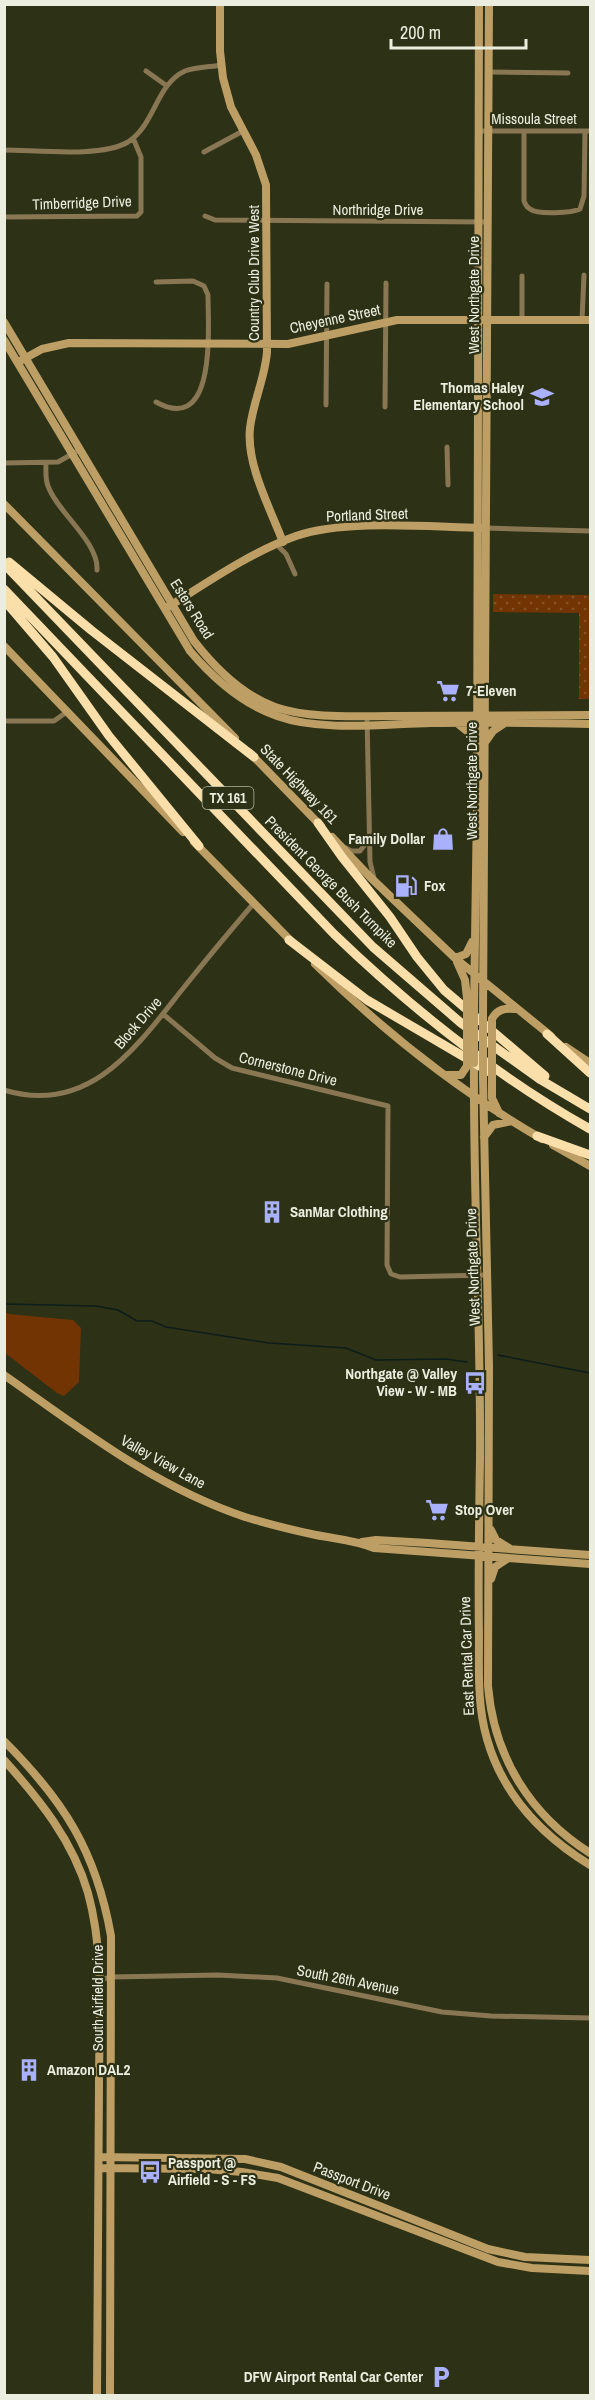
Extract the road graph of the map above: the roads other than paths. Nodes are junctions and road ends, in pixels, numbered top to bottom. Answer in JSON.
{"nodes":[{"id":1,"x":220,"y":4,"type":"edge"},
{"id":2,"x":479,"y":4,"type":"edge"},
{"id":3,"x":489,"y":4,"type":"edge"},
{"id":4,"x":222,"y":65,"type":"junction"},
{"id":5,"x":146,"y":71,"type":"dead end"},
{"id":6,"x":489,"y":72,"type":"junction"},
{"id":7,"x":568,"y":73,"type":"dead end"},
{"id":8,"x":167,"y":86,"type":"junction"},
{"id":9,"x":243,"y":131,"type":"junction"},
{"id":10,"x":478,"y":131,"type":"junction"},
{"id":11,"x":488,"y":131,"type":"junction"},
{"id":12,"x":524,"y":131,"type":"junction"},
{"id":13,"x":588,"y":131,"type":"edge"},
{"id":14,"x":133,"y":138,"type":"junction"},
{"id":15,"x":4,"y":150,"type":"edge"},
{"id":16,"x":204,"y":152,"type":"dead end"},
{"id":17,"x":205,"y":216,"type":"dead end"},
{"id":18,"x":4,"y":217,"type":"edge"},
{"id":19,"x":268,"y":221,"type":"junction"},
{"id":20,"x":478,"y":222,"type":"junction"},
{"id":21,"x":488,"y":222,"type":"junction"},
{"id":22,"x":584,"y":275,"type":"dead end"},
{"id":23,"x":522,"y":276,"type":"dead end"},
{"id":24,"x":156,"y":282,"type":"dead end"},
{"id":25,"x":386,"y":283,"type":"dead end"},
{"id":26,"x":327,"y":284,"type":"dead end"},
{"id":27,"x":478,"y":319,"type":"junction"},
{"id":28,"x":487,"y":319,"type":"junction"},
{"id":29,"x":522,"y":319,"type":"junction"},
{"id":30,"x":586,"y":320,"type":"edge"},
{"id":31,"x":4,"y":322,"type":"edge"},
{"id":32,"x":386,"y":322,"type":"junction"},
{"id":33,"x":326,"y":337,"type":"junction"},
{"id":34,"x":4,"y":340,"type":"edge"},
{"id":35,"x":208,"y":344,"type":"junction"},
{"id":36,"x":267,"y":344,"type":"junction"},
{"id":37,"x":26,"y":359,"type":"junction"},
{"id":38,"x":18,"y":362,"type":"junction"},
{"id":39,"x":156,"y":402,"type":"dead end"},
{"id":40,"x":326,"y":405,"type":"dead end"},
{"id":41,"x":385,"y":407,"type":"dead end"},
{"id":42,"x":447,"y":447,"type":"dead end"},
{"id":43,"x":477,"y":447,"type":"junction"},
{"id":44,"x":487,"y":447,"type":"junction"},
{"id":45,"x":81,"y":449,"type":"junction"},
{"id":46,"x":72,"y":454,"type":"junction"},
{"id":47,"x":4,"y":463,"type":"edge"},
{"id":48,"x":46,"y":463,"type":"junction"},
{"id":49,"x":448,"y":485,"type":"dead end"},
{"id":50,"x":4,"y":504,"type":"edge"},
{"id":51,"x":477,"y":528,"type":"junction"},
{"id":52,"x":486,"y":528,"type":"junction"},
{"id":53,"x":591,"y":531,"type":"edge"},
{"id":54,"x":280,"y":544,"type":"junction"},
{"id":55,"x":4,"y":558,"type":"edge"},
{"id":56,"x":4,"y":564,"type":"edge"},
{"id":57,"x":97,"y":570,"type":"dead end"},
{"id":58,"x":295,"y":574,"type":"dead end"},
{"id":59,"x":4,"y":589,"type":"edge"},
{"id":60,"x":4,"y":600,"type":"edge"},
{"id":61,"x":172,"y":604,"type":"junction"},
{"id":62,"x":164,"y":609,"type":"junction"},
{"id":63,"x":486,"y":619,"type":"junction"},
{"id":64,"x":477,"y":622,"type":"junction"},
{"id":65,"x":4,"y":646,"type":"edge"},
{"id":66,"x":265,"y":707,"type":"junction"},
{"id":67,"x":69,"y":711,"type":"junction"},
{"id":68,"x":591,"y":716,"type":"edge"},
{"id":69,"x":476,"y":719,"type":"junction"},
{"id":70,"x":486,"y":719,"type":"junction"},
{"id":71,"x":368,"y":720,"type":"junction"},
{"id":72,"x":4,"y":721,"type":"edge"},
{"id":73,"x":453,"y":723,"type":"junction"},
{"id":74,"x":506,"y":723,"type":"junction"},
{"id":75,"x":591,"y":724,"type":"edge"},
{"id":76,"x":486,"y":742,"type":"junction"},
{"id":77,"x":476,"y":744,"type":"junction"},
{"id":78,"x":254,"y":757,"type":"junction"},
{"id":79,"x":481,"y":804,"type":"junction"},
{"id":80,"x":318,"y":822,"type":"junction"},
{"id":81,"x":370,"y":838,"type":"junction"},
{"id":82,"x":339,"y":844,"type":"junction"},
{"id":83,"x":199,"y":846,"type":"junction"},
{"id":84,"x":375,"y":882,"type":"junction"},
{"id":85,"x":254,"y":903,"type":"junction"},
{"id":86,"x":474,"y":936,"type":"junction"},
{"id":87,"x":290,"y":940,"type":"junction"},
{"id":88,"x":455,"y":958,"type":"junction"},
{"id":89,"x":474,"y":974,"type":"junction"},
{"id":90,"x":484,"y":982,"type":"junction"},
{"id":91,"x":517,"y":1010,"type":"junction"},
{"id":92,"x":163,"y":1014,"type":"junction"},
{"id":93,"x":548,"y":1034,"type":"junction"},
{"id":94,"x":591,"y":1063,"type":"edge"},
{"id":95,"x":591,"y":1073,"type":"edge"},
{"id":96,"x":443,"y":1074,"type":"junction"},
{"id":97,"x":4,"y":1090,"type":"edge"},
{"id":98,"x":530,"y":1092,"type":"junction"},
{"id":99,"x":567,"y":1095,"type":"junction"},
{"id":100,"x":473,"y":1097,"type":"junction"},
{"id":101,"x":483,"y":1104,"type":"junction"},
{"id":102,"x":591,"y":1109,"type":"edge"},
{"id":103,"x":499,"y":1113,"type":"junction"},
{"id":104,"x":513,"y":1121,"type":"junction"},
{"id":105,"x":591,"y":1129,"type":"edge"},
{"id":106,"x":537,"y":1136,"type":"junction"},
{"id":107,"x":484,"y":1137,"type":"junction"},
{"id":108,"x":591,"y":1155,"type":"edge"},
{"id":109,"x":591,"y":1166,"type":"edge"},
{"id":110,"x":482,"y":1275,"type":"junction"},
{"id":111,"x":4,"y":1375,"type":"edge"},
{"id":112,"x":480,"y":1416,"type":"junction"},
{"id":113,"x":489,"y":1416,"type":"junction"},
{"id":114,"x":479,"y":1512,"type":"junction"},
{"id":115,"x":490,"y":1528,"type":"junction"},
{"id":116,"x":361,"y":1542,"type":"junction"},
{"id":117,"x":462,"y":1545,"type":"junction"},
{"id":118,"x":478,"y":1552,"type":"junction"},
{"id":119,"x":489,"y":1553,"type":"junction"},
{"id":120,"x":449,"y":1554,"type":"junction"},
{"id":121,"x":511,"y":1554,"type":"junction"},
{"id":122,"x":591,"y":1555,"type":"edge"},
{"id":123,"x":591,"y":1564,"type":"edge"},
{"id":124,"x":478,"y":1575,"type":"junction"},
{"id":125,"x":488,"y":1586,"type":"junction"},
{"id":126,"x":490,"y":1708,"type":"junction"},
{"id":127,"x":480,"y":1709,"type":"junction"},
{"id":128,"x":4,"y":1741,"type":"edge"},
{"id":129,"x":4,"y":1760,"type":"edge"},
{"id":130,"x":591,"y":1852,"type":"edge"},
{"id":131,"x":591,"y":1865,"type":"edge"},
{"id":132,"x":112,"y":1977,"type":"junction"},
{"id":133,"x":99,"y":1980,"type":"junction"},
{"id":134,"x":591,"y":2018,"type":"edge"},
{"id":135,"x":99,"y":2157,"type":"junction"},
{"id":136,"x":111,"y":2157,"type":"junction"},
{"id":137,"x":206,"y":2158,"type":"junction"},
{"id":138,"x":99,"y":2168,"type":"junction"},
{"id":139,"x":111,"y":2169,"type":"junction"},
{"id":140,"x":207,"y":2169,"type":"junction"},
{"id":141,"x":591,"y":2260,"type":"edge"},
{"id":142,"x":591,"y":2271,"type":"edge"},
{"id":143,"x":98,"y":2295,"type":"junction"},
{"id":144,"x":111,"y":2295,"type":"junction"},
{"id":145,"x":97,"y":2396,"type":"edge"},
{"id":146,"x":110,"y":2396,"type":"edge"}],
"edges":[{"from":1,"to":4,"type":"main road","name":"Country Club Drive West"},
{"from":2,"to":10,"type":"main road","name":"West Northgate Drive"},
{"from":3,"to":6,"type":"main road","name":"West Northgate Drive"},
{"from":4,"to":8,"type":"street"},
{"from":4,"to":9,"type":"main road","name":"Country Club Drive West"},
{"from":5,"to":8,"type":"street"},
{"from":6,"to":7,"type":"street"},
{"from":6,"to":11,"type":"main road","name":"West Northgate Drive"},
{"from":8,"to":14,"type":"street"},
{"from":9,"to":16,"type":"street"},
{"from":9,"to":19,"type":"main road","name":"Country Club Drive West"},
{"from":10,"to":11,"type":"street","name":"Missoula Street"},
{"from":10,"to":20,"type":"main road","name":"West Northgate Drive"},
{"from":11,"to":12,"type":"street","name":"Missoula Street"},
{"from":11,"to":21,"type":"main road","name":"West Northgate Drive"},
{"from":12,"to":13,"type":"street","name":"Missoula Street"},
{"from":12,"to":13,"type":"street"},
{"from":14,"to":15,"type":"street"},
{"from":14,"to":18,"type":"street","name":"Timberridge Drive"},
{"from":17,"to":19,"type":"street","name":"Northridge Drive"},
{"from":19,"to":20,"type":"street","name":"Northridge Drive"},
{"from":19,"to":36,"type":"main road","name":"Country Club Drive West"},
{"from":20,"to":21,"type":"street","name":"Northridge Drive"},
{"from":20,"to":27,"type":"main road","name":"West Northgate Drive"},
{"from":21,"to":28,"type":"main road","name":"West Northgate Drive"},
{"from":22,"to":30,"type":"street"},
{"from":23,"to":29,"type":"street"},
{"from":24,"to":35,"type":"street"},
{"from":25,"to":32,"type":"street"},
{"from":26,"to":33,"type":"street"},
{"from":27,"to":28,"type":"main road","name":"Cheyenne Street"},
{"from":27,"to":32,"type":"main road","name":"Cheyenne Street"},
{"from":27,"to":43,"type":"main road","name":"West Northgate Drive"},
{"from":28,"to":29,"type":"main road","name":"Cheyenne Street"},
{"from":28,"to":44,"type":"main road","name":"West Northgate Drive"},
{"from":29,"to":30,"type":"main road","name":"Cheyenne Street"},
{"from":31,"to":37,"type":"main road","name":"Esters Road"},
{"from":32,"to":33,"type":"main road","name":"Cheyenne Street"},
{"from":32,"to":41,"type":"street"},
{"from":33,"to":36,"type":"main road","name":"Cheyenne Street"},
{"from":33,"to":40,"type":"street"},
{"from":34,"to":38,"type":"main road","name":"Esters Road"},
{"from":35,"to":36,"type":"main road","name":"Cheyenne Street"},
{"from":35,"to":37,"type":"main road","name":"Cheyenne Street"},
{"from":35,"to":39,"type":"street"},
{"from":36,"to":54,"type":"main road","name":"Country Club Drive West"},
{"from":37,"to":38,"type":"main road","name":"Cheyenne Street"},
{"from":37,"to":45,"type":"main road","name":"Esters Road"},
{"from":38,"to":46,"type":"main road","name":"Esters Road"},
{"from":42,"to":49,"type":"street"},
{"from":43,"to":44,"type":"main road"},
{"from":43,"to":51,"type":"main road","name":"West Northgate Drive"},
{"from":44,"to":52,"type":"main road","name":"West Northgate Drive"},
{"from":45,"to":46,"type":"street"},
{"from":45,"to":61,"type":"main road","name":"Esters Road"},
{"from":46,"to":48,"type":"street"},
{"from":46,"to":62,"type":"main road","name":"Esters Road"},
{"from":47,"to":48,"type":"street"},
{"from":48,"to":57,"type":"street"},
{"from":50,"to":78,"type":"main road","name":"State Highway 161"},
{"from":51,"to":52,"type":"main road","name":"Portland Street"},
{"from":51,"to":54,"type":"main road","name":"Portland Street"},
{"from":51,"to":64,"type":"main road","name":"West Northgate Drive"},
{"from":52,"to":53,"type":"street","name":"Portland Street"},
{"from":52,"to":63,"type":"main road","name":"West Northgate Drive"},
{"from":54,"to":58,"type":"street","name":"Country Club Drive West"},
{"from":54,"to":61,"type":"main road","name":"Portland Street"},
{"from":55,"to":78,"type":"highway"},
{"from":56,"to":99,"type":"highway","name":"President George Bush Turnpike","number":"TX 161"},
{"from":59,"to":98,"type":"highway","number":"TX 161"},
{"from":60,"to":83,"type":"highway"},
{"from":61,"to":62,"type":"main road","name":"Portland Street"},
{"from":61,"to":66,"type":"main road","name":"Esters Road"},
{"from":62,"to":66,"type":"main road","name":"Esters Road"},
{"from":63,"to":64,"type":"main road"},
{"from":63,"to":70,"type":"main road","name":"West Northgate Drive"},
{"from":64,"to":69,"type":"main road","name":"West Northgate Drive"},
{"from":65,"to":67,"type":"main road"},
{"from":66,"to":71,"type":"main road","name":"Esters Road"},
{"from":67,"to":72,"type":"street"},
{"from":67,"to":83,"type":"main road"},
{"from":68,"to":70,"type":"main road","name":"Esters Road"},
{"from":69,"to":70,"type":"main road","name":"Esters Road"},
{"from":69,"to":71,"type":"main road","name":"Esters Road"},
{"from":69,"to":73,"type":"main road","name":"Esters Road"},
{"from":69,"to":77,"type":"main road","name":"West Northgate Drive"},
{"from":70,"to":74,"type":"main road","name":"Esters Road"},
{"from":70,"to":76,"type":"main road","name":"West Northgate Drive"},
{"from":71,"to":73,"type":"main road","name":"Esters Road"},
{"from":71,"to":81,"type":"street"},
{"from":73,"to":77,"type":"main road"},
{"from":74,"to":75,"type":"main road","name":"Esters Road"},
{"from":74,"to":76,"type":"main road"},
{"from":76,"to":79,"type":"main road","name":"West Northgate Drive"},
{"from":77,"to":79,"type":"main road","name":"West Northgate Drive"},
{"from":78,"to":80,"type":"main road","name":"State Highway 161"},
{"from":79,"to":86,"type":"main road","name":"West Northgate Drive"},
{"from":79,"to":90,"type":"main road","name":"West Northgate Drive"},
{"from":80,"to":82,"type":"main road","name":"State Highway 161"},
{"from":80,"to":99,"type":"highway"},
{"from":81,"to":82,"type":"street"},
{"from":81,"to":84,"type":"street"},
{"from":82,"to":84,"type":"main road","name":"State Highway 161"},
{"from":83,"to":85,"type":"main road"},
{"from":84,"to":88,"type":"main road","name":"State Highway 161"},
{"from":85,"to":87,"type":"main road"},
{"from":85,"to":92,"type":"street","name":"Block Drive"},
{"from":86,"to":88,"type":"main road"},
{"from":86,"to":89,"type":"main road","name":"West Northgate Drive"},
{"from":87,"to":96,"type":"main road"},
{"from":87,"to":98,"type":"highway"},
{"from":88,"to":89,"type":"main road","name":"State Highway 161"},
{"from":88,"to":96,"type":"main road","bridge":true},
{"from":89,"to":90,"type":"main road","name":"State Highway 161"},
{"from":89,"to":100,"type":"main road","name":"West Northgate Drive","bridge":true},
{"from":90,"to":91,"type":"main road","name":"State Highway 161"},
{"from":90,"to":101,"type":"main road","name":"West Northgate Drive","bridge":true},
{"from":91,"to":93,"type":"main road","name":"State Highway 161"},
{"from":91,"to":103,"type":"main road","bridge":true},
{"from":92,"to":97,"type":"street","name":"Block Drive"},
{"from":92,"to":110,"type":"street","name":"Cornerstone Drive"},
{"from":93,"to":94,"type":"main road","name":"State Highway 161"},
{"from":93,"to":95,"type":"highway"},
{"from":96,"to":100,"type":"main road"},
{"from":98,"to":105,"type":"highway","number":"TX 161"},
{"from":99,"to":102,"type":"highway","name":"President George Bush Turnpike","number":"TX 161"},
{"from":100,"to":101,"type":"main road"},
{"from":100,"to":110,"type":"main road","name":"West Northgate Drive"},
{"from":101,"to":103,"type":"main road"},
{"from":101,"to":107,"type":"main road","name":"West Northgate Drive"},
{"from":103,"to":104,"type":"main road"},
{"from":104,"to":106,"type":"main road"},
{"from":104,"to":107,"type":"main road"},
{"from":106,"to":108,"type":"highway"},
{"from":106,"to":109,"type":"main road"},
{"from":107,"to":110,"type":"main road","name":"West Northgate Drive"},
{"from":110,"to":112,"type":"main road","name":"West Northgate Drive"},
{"from":110,"to":113,"type":"main road","name":"West Northgate Drive"},
{"from":111,"to":116,"type":"main road","name":"Valley View Lane"},
{"from":112,"to":113,"type":"main road"},
{"from":112,"to":114,"type":"main road","name":"West Northgate Drive"},
{"from":113,"to":115,"type":"main road","name":"West Northgate Drive"},
{"from":114,"to":117,"type":"main road"},
{"from":114,"to":118,"type":"main road","name":"West Northgate Drive"},
{"from":115,"to":119,"type":"main road","name":"West Northgate Drive"},
{"from":115,"to":121,"type":"main road"},
{"from":116,"to":117,"type":"main road","name":"Valley View Lane"},
{"from":116,"to":120,"type":"main road","name":"Valley View Lane"},
{"from":117,"to":118,"type":"main road","name":"Valley View Lane"},
{"from":118,"to":119,"type":"main road","name":"Valley View Lane"},
{"from":118,"to":120,"type":"main road","name":"Valley View Lane"},
{"from":118,"to":124,"type":"main road","name":"East Rental Car Drive"},
{"from":119,"to":121,"type":"main road","name":"Valley View Lane"},
{"from":119,"to":125,"type":"main road","name":"East Rental Car Drive"},
{"from":120,"to":124,"type":"main road"},
{"from":121,"to":122,"type":"main road","name":"Valley View Lane"},
{"from":121,"to":123,"type":"main road","name":"Valley View Lane"},
{"from":121,"to":125,"type":"main road"},
{"from":124,"to":127,"type":"main road","name":"East Rental Car Drive"},
{"from":125,"to":126,"type":"main road","name":"East Rental Car Drive"},
{"from":126,"to":127,"type":"main road"},
{"from":126,"to":130,"type":"main road","name":"East Rental Car Drive"},
{"from":127,"to":131,"type":"main road","name":"East Rental Car Drive"},
{"from":128,"to":132,"type":"main road","name":"South Airfield Drive"},
{"from":129,"to":133,"type":"main road","name":"South Airfield Drive"},
{"from":132,"to":133,"type":"street","name":"South 26th Avenue"},
{"from":132,"to":134,"type":"street","name":"South 26th Avenue"},
{"from":132,"to":136,"type":"main road","name":"South Airfield Drive"},
{"from":133,"to":135,"type":"main road","name":"South Airfield Drive"},
{"from":135,"to":136,"type":"main road","name":"Passport Drive"},
{"from":135,"to":138,"type":"main road","name":"South Airfield Drive"},
{"from":136,"to":137,"type":"main road","name":"Passport Drive"},
{"from":136,"to":139,"type":"main road","name":"South Airfield Drive"},
{"from":137,"to":140,"type":"main road"},
{"from":137,"to":141,"type":"main road","name":"Passport Drive"},
{"from":138,"to":139,"type":"main road","name":"Passport Drive"},
{"from":138,"to":143,"type":"main road","name":"South Airfield Drive"},
{"from":139,"to":140,"type":"main road","name":"Passport Drive"},
{"from":139,"to":144,"type":"main road","name":"South Airfield Drive"},
{"from":140,"to":142,"type":"main road","name":"Passport Drive"},
{"from":143,"to":144,"type":"main road"},
{"from":143,"to":145,"type":"main road","name":"South Airfield Drive"},
{"from":144,"to":146,"type":"main road","name":"South Airfield Drive"}]}
